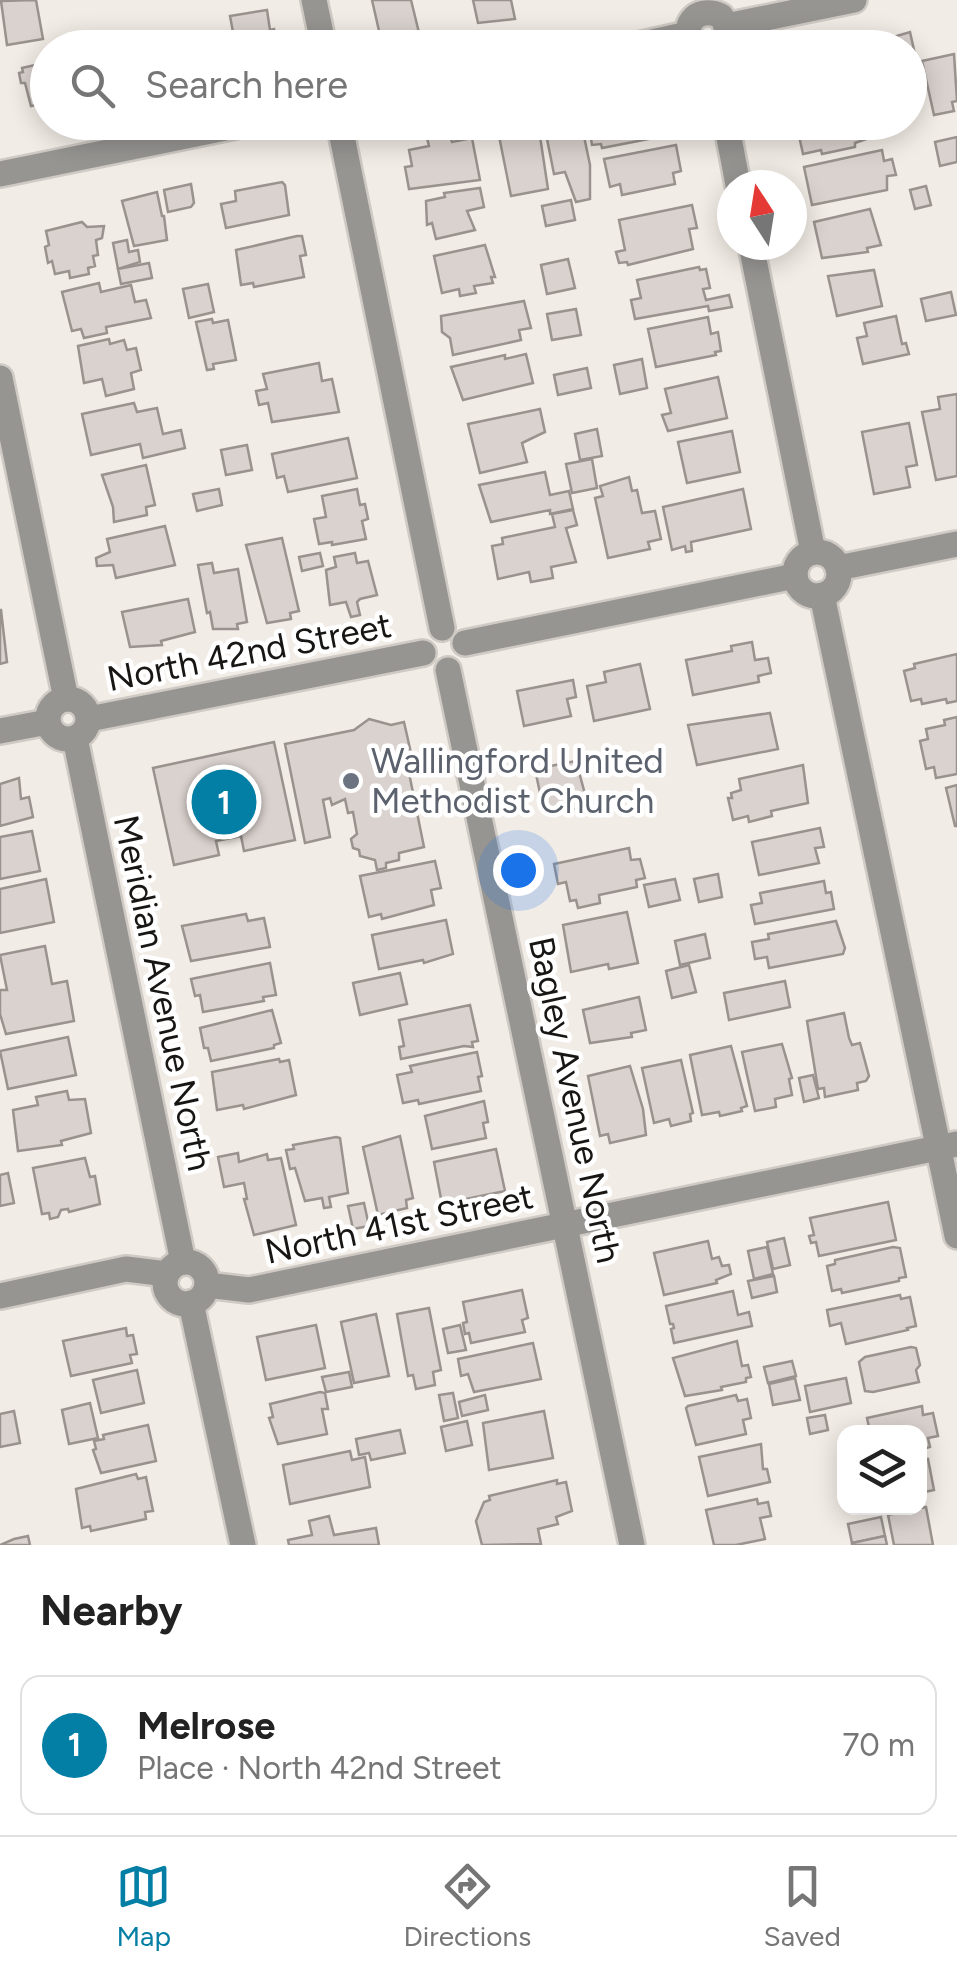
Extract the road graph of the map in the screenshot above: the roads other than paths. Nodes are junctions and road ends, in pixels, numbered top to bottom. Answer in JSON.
{"nodes":[{"id":1,"x":314,"y":0,"type":"edge"},
{"id":2,"x":854,"y":0,"type":"edge"},
{"id":3,"x":702,"y":6,"type":"edge"},
{"id":4,"x":320,"y":30,"type":"edge"},
{"id":5,"x":691,"y":30,"type":"edge"},
{"id":6,"x":722,"y":30,"type":"edge"},
{"id":7,"x":747,"y":30,"type":"edge"},
{"id":8,"x":167,"y":140,"type":"edge"},
{"id":9,"x":340,"y":140,"type":"edge"},
{"id":10,"x":729,"y":140,"type":"edge"},
{"id":11,"x":735,"y":170,"type":"edge"},
{"id":12,"x":0,"y":174,"type":"edge"},
{"id":13,"x":753,"y":260,"type":"edge"},
{"id":14,"x":0,"y":378,"type":"edge"},
{"id":15,"x":957,"y":544,"type":"edge"},
{"id":16,"x":813,"y":552,"type":"junction"},
{"id":17,"x":838,"y":568,"type":"junction"},
{"id":18,"x":795,"y":576,"type":"junction"},
{"id":19,"x":822,"y":595,"type":"junction"},
{"id":20,"x":442,"y":628,"type":"junction"},
{"id":21,"x":466,"y":643,"type":"junction"},
{"id":22,"x":423,"y":653,"type":"junction"},
{"id":23,"x":448,"y":670,"type":"junction"},
{"id":24,"x":66,"y":699,"type":"junction"},
{"id":25,"x":48,"y":722,"type":"junction"},
{"id":26,"x":82,"y":729,"type":"junction"},
{"id":27,"x":0,"y":731,"type":"edge"},
{"id":28,"x":948,"y":1146,"type":"edge"},
{"id":29,"x":567,"y":1225,"type":"junction"},
{"id":30,"x":957,"y":1236,"type":"edge"},
{"id":31,"x":175,"y":1268,"type":"junction"},
{"id":32,"x":199,"y":1294,"type":"junction"},
{"id":33,"x":0,"y":1296,"type":"edge"},
{"id":34,"x":243,"y":1545,"type":"edge"},
{"id":35,"x":632,"y":1545,"type":"edge"}],
"edges":[{"from":1,"to":4,"type":"street"},
{"from":2,"to":7,"type":"street"},
{"from":3,"to":5,"type":"street"},
{"from":3,"to":6,"type":"street"},
{"from":8,"to":12,"type":"street"},
{"from":9,"to":20,"type":"street"},
{"from":10,"to":11,"type":"street"},
{"from":13,"to":16,"type":"street"},
{"from":14,"to":24,"type":"street"},
{"from":15,"to":17,"type":"street"},
{"from":16,"to":17,"type":"street"},
{"from":16,"to":18,"type":"street"},
{"from":17,"to":19,"type":"street"},
{"from":18,"to":19,"type":"street"},
{"from":18,"to":21,"type":"street"},
{"from":19,"to":28,"type":"street"},
{"from":20,"to":21,"type":"street"},
{"from":20,"to":22,"type":"street"},
{"from":21,"to":23,"type":"street"},
{"from":22,"to":23,"type":"street"},
{"from":22,"to":26,"type":"street","name":"North 42nd Street"},
{"from":23,"to":29,"type":"street","name":"Bagley Avenue North"},
{"from":24,"to":25,"type":"street"},
{"from":24,"to":26,"type":"street"},
{"from":25,"to":26,"type":"street"},
{"from":25,"to":27,"type":"street"},
{"from":26,"to":31,"type":"street","name":"Meridian Avenue North"},
{"from":28,"to":29,"type":"street","name":"North 41st Street"},
{"from":28,"to":30,"type":"street"},
{"from":29,"to":32,"type":"street","name":"North 41st Street"},
{"from":29,"to":35,"type":"street","name":"Bagley Avenue North"},
{"from":31,"to":32,"type":"street"},
{"from":31,"to":32,"type":"street"},
{"from":31,"to":33,"type":"street"},
{"from":32,"to":34,"type":"street"}]}
